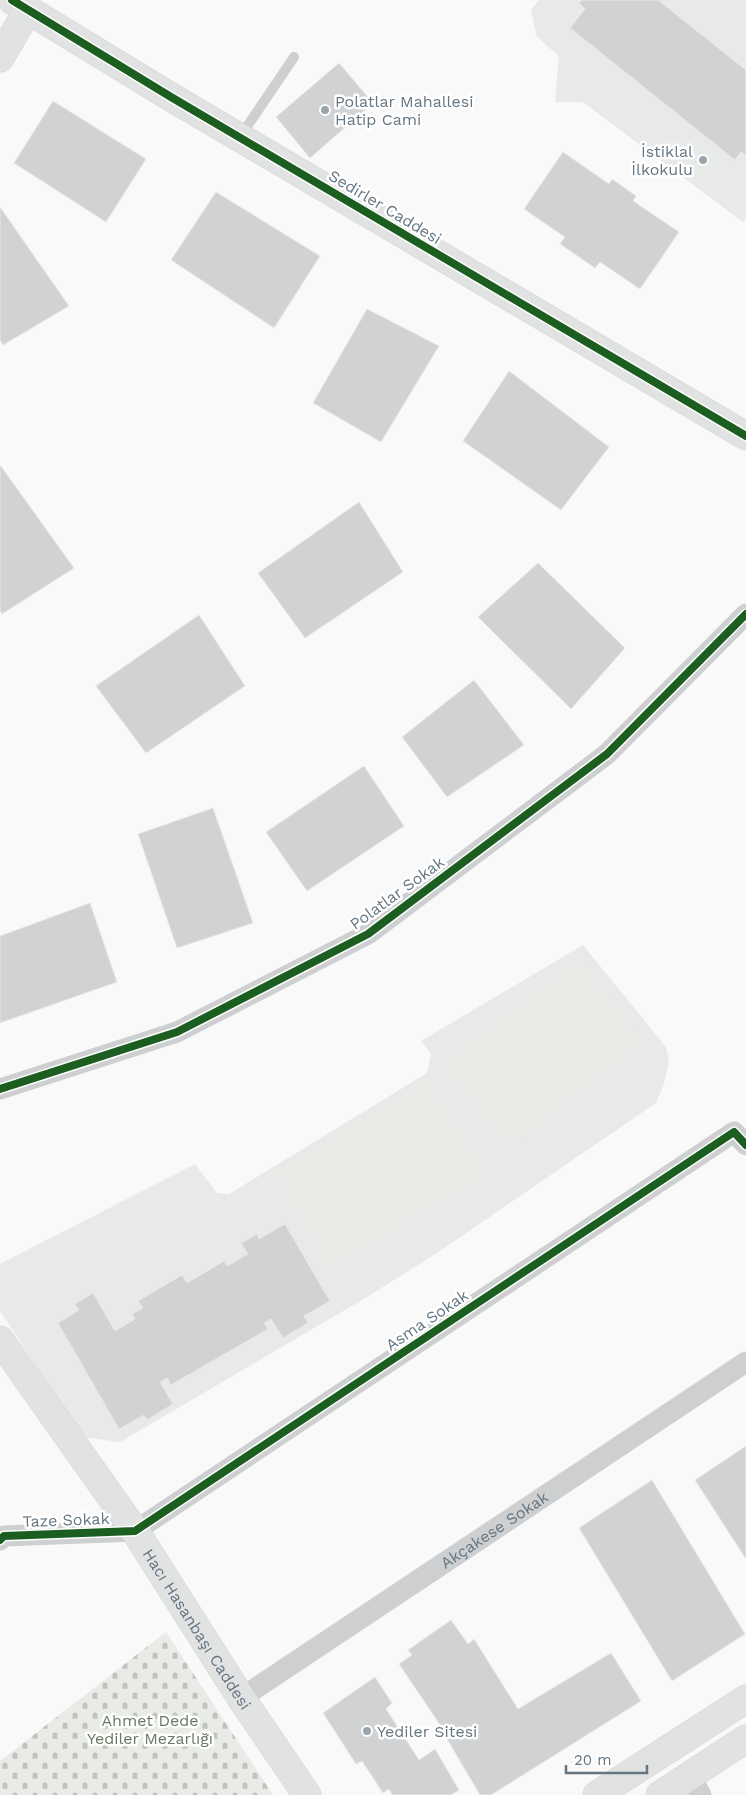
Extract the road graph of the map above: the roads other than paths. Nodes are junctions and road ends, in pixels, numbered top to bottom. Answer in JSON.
{"nodes":[{"id":1,"x":26,"y":3,"type":"edge"},
{"id":2,"x":294,"y":57,"type":"dead end"},
{"id":3,"x":0,"y":58,"type":"edge"},
{"id":4,"x":239,"y":137,"type":"junction"},
{"id":5,"x":746,"y":436,"type":"edge"},
{"id":6,"x":746,"y":614,"type":"edge"},
{"id":7,"x":0,"y":1090,"type":"edge"},
{"id":8,"x":740,"y":1138,"type":"edge"},
{"id":9,"x":0,"y":1340,"type":"edge"},
{"id":10,"x":746,"y":1362,"type":"edge"},
{"id":11,"x":135,"y":1531,"type":"junction"},
{"id":12,"x":0,"y":1540,"type":"edge"},
{"id":13,"x":241,"y":1698,"type":"junction"},
{"id":14,"x":746,"y":1699,"type":"edge"},
{"id":15,"x":746,"y":1740,"type":"edge"},
{"id":16,"x":696,"y":1785,"type":"edge"},
{"id":17,"x":307,"y":1795,"type":"edge"},
{"id":18,"x":597,"y":1795,"type":"edge"},
{"id":19,"x":660,"y":1795,"type":"edge"}],
"edges":[{"from":1,"to":3,"type":"street"},
{"from":1,"to":4,"type":"street","name":"Sedirler Caddesi"},
{"from":2,"to":4,"type":"lane"},
{"from":4,"to":5,"type":"street","name":"Sedirler Caddesi"},
{"from":6,"to":7,"type":"street","name":"Polatlar Sokak"},
{"from":8,"to":11,"type":"street","name":"Asma Sokak"},
{"from":9,"to":11,"type":"street","name":"Hacı Hasanbaşı Caddesi"},
{"from":10,"to":13,"type":"street","name":"Akçakese Sokak"},
{"from":11,"to":12,"type":"street","name":"Taze Sokak"},
{"from":11,"to":13,"type":"street","name":"Hacı Hasanbaşı Caddesi"},
{"from":13,"to":17,"type":"street","name":"Hacı Hasanbaşı Caddesi"},
{"from":14,"to":18,"type":"street"},
{"from":15,"to":16,"type":"street"},
{"from":16,"to":19,"type":"street"}]}
